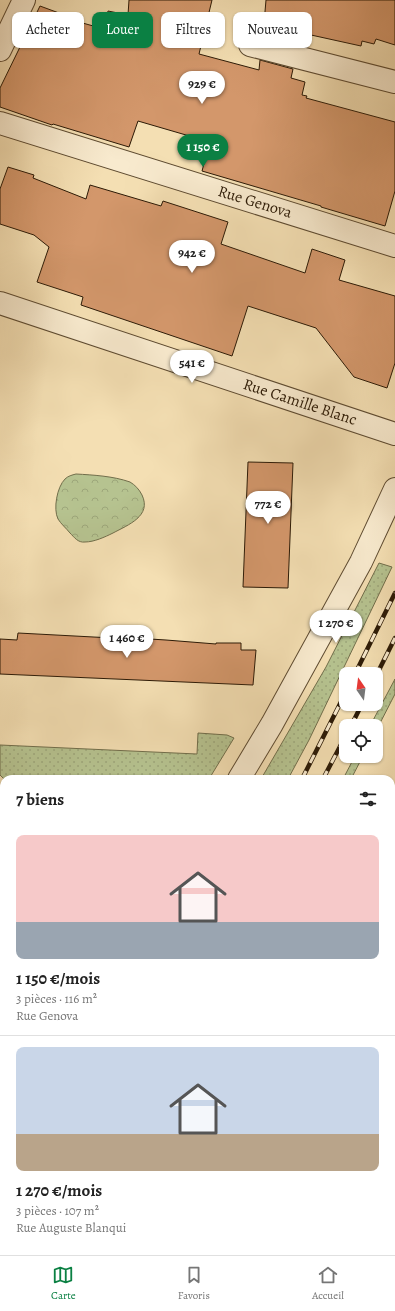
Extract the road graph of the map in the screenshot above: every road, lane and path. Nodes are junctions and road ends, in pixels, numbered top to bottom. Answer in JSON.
{"nodes":[{"id":1,"x":24,"y":0,"type":"edge"},
{"id":2,"x":262,"y":48,"type":"edge"},
{"id":3,"x":0,"y":50,"type":"edge"},
{"id":4,"x":395,"y":82,"type":"edge"},
{"id":5,"x":0,"y":122,"type":"edge"},
{"id":6,"x":395,"y":246,"type":"edge"},
{"id":7,"x":0,"y":303,"type":"edge"},
{"id":8,"x":395,"y":434,"type":"edge"},
{"id":9,"x":395,"y":489,"type":"edge"},
{"id":10,"x":241,"y":775,"type":"edge"}],
"edges":[{"from":1,"to":3,"type":"street"},
{"from":2,"to":4,"type":"street"},
{"from":5,"to":6,"type":"street","name":"Rue Genova"},
{"from":7,"to":8,"type":"street","name":"Rue Camille Blanc"},
{"from":9,"to":10,"type":"street"}]}
